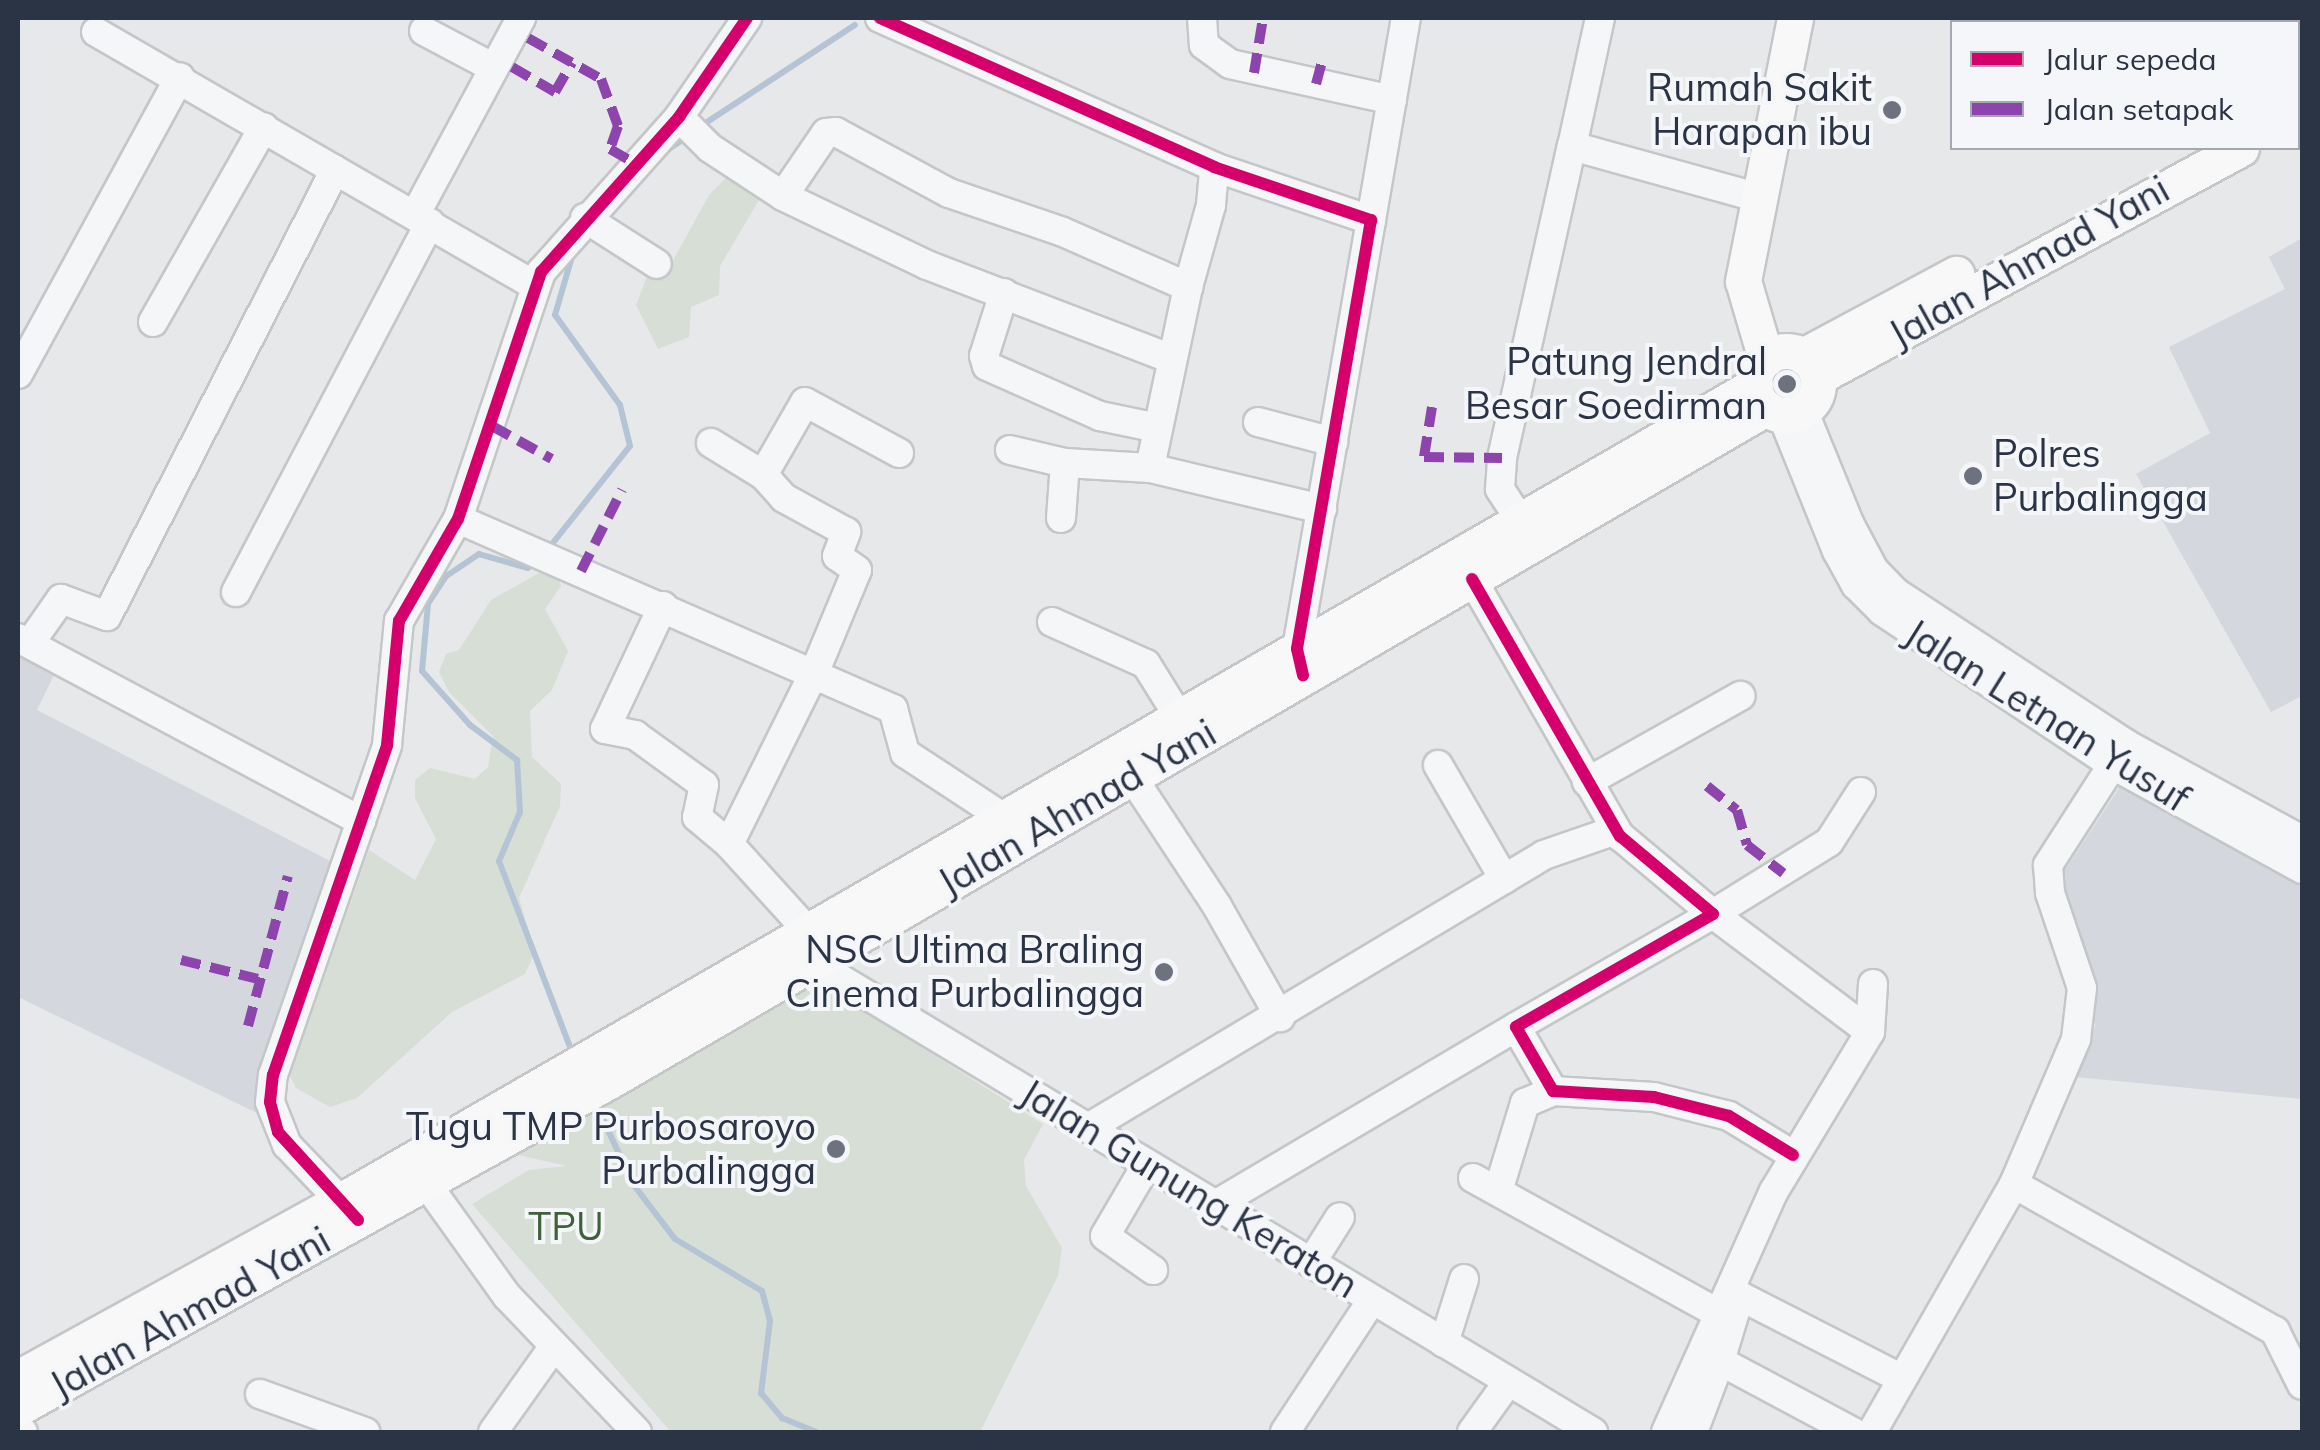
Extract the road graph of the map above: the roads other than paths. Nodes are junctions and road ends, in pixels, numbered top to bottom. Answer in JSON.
{"nodes":[{"id":1,"x":522,"y":18,"type":"edge"},
{"id":2,"x":748,"y":18,"type":"edge"},
{"id":3,"x":1406,"y":18,"type":"edge"},
{"id":4,"x":1600,"y":18,"type":"edge"},
{"id":5,"x":1795,"y":18,"type":"edge"},
{"id":6,"x":886,"y":20,"type":"edge"},
{"id":7,"x":1194,"y":21,"type":"edge"},
{"id":8,"x":933,"y":27,"type":"edge"},
{"id":9,"x":96,"y":32,"type":"dead end"},
{"id":10,"x":424,"y":32,"type":"dead end"},
{"id":11,"x":494,"y":68,"type":"junction"},
{"id":12,"x":180,"y":77,"type":"junction"},
{"id":13,"x":1392,"y":100,"type":"junction"},
{"id":14,"x":682,"y":121,"type":"junction"},
{"id":15,"x":264,"y":127,"type":"junction"},
{"id":16,"x":1572,"y":146,"type":"junction"},
{"id":17,"x":2189,"y":150,"type":"edge"},
{"id":18,"x":2237,"y":150,"type":"edge"},
{"id":19,"x":1214,"y":167,"type":"junction"},
{"id":20,"x":335,"y":170,"type":"junction"},
{"id":21,"x":783,"y":196,"type":"junction"},
{"id":22,"x":1756,"y":197,"type":"junction"},
{"id":23,"x":423,"y":219,"type":"junction"},
{"id":24,"x":1370,"y":220,"type":"junction"},
{"id":25,"x":592,"y":222,"type":"junction"},
{"id":26,"x":658,"y":264,"type":"dead end"},
{"id":27,"x":534,"y":285,"type":"junction"},
{"id":28,"x":1188,"y":286,"type":"junction"},
{"id":29,"x":1004,"y":293,"type":"junction"},
{"id":30,"x":154,"y":322,"type":"dead end"},
{"id":31,"x":1172,"y":358,"type":"junction"},
{"id":32,"x":1810,"y":367,"type":"junction"},
{"id":33,"x":18,"y":374,"type":"edge"},
{"id":34,"x":1774,"y":395,"type":"junction"},
{"id":35,"x":1258,"y":422,"type":"dead end"},
{"id":36,"x":1158,"y":428,"type":"junction"},
{"id":37,"x":711,"y":442,"type":"dead end"},
{"id":38,"x":1333,"y":442,"type":"junction"},
{"id":39,"x":1010,"y":450,"type":"dead end"},
{"id":40,"x":899,"y":453,"type":"dead end"},
{"id":41,"x":1066,"y":463,"type":"junction"},
{"id":42,"x":1150,"y":468,"type":"junction"},
{"id":43,"x":763,"y":475,"type":"junction"},
{"id":44,"x":1322,"y":509,"type":"junction"},
{"id":45,"x":1061,"y":518,"type":"dead end"},
{"id":46,"x":458,"y":519,"type":"junction"},
{"id":47,"x":1520,"y":520,"type":"junction"},
{"id":48,"x":1472,"y":579,"type":"junction"},
{"id":49,"x":236,"y":592,"type":"dead end"},
{"id":50,"x":663,"y":606,"type":"junction"},
{"id":51,"x":1052,"y":622,"type":"dead end"},
{"id":52,"x":24,"y":641,"type":"edge"},
{"id":53,"x":1300,"y":662,"type":"junction"},
{"id":54,"x":816,"y":672,"type":"junction"},
{"id":55,"x":1740,"y":696,"type":"dead end"},
{"id":56,"x":1179,"y":718,"type":"junction"},
{"id":57,"x":2119,"y":754,"type":"junction"},
{"id":58,"x":1438,"y":765,"type":"dead end"},
{"id":59,"x":1132,"y":776,"type":"junction"},
{"id":60,"x":1587,"y":782,"type":"junction"},
{"id":61,"x":1861,"y":792,"type":"dead end"},
{"id":62,"x":1004,"y":818,"type":"junction"},
{"id":63,"x":361,"y":820,"type":"junction"},
{"id":64,"x":1616,"y":830,"type":"junction"},
{"id":65,"x":2302,"y":840,"type":"edge"},
{"id":66,"x":729,"y":844,"type":"junction"},
{"id":67,"x":2302,"y":869,"type":"edge"},
{"id":68,"x":1504,"y":879,"type":"junction"},
{"id":69,"x":1713,"y":914,"type":"junction"},
{"id":70,"x":802,"y":946,"type":"junction"},
{"id":71,"x":1874,"y":984,"type":"dead end"},
{"id":72,"x":1280,"y":1017,"type":"junction"},
{"id":73,"x":1516,"y":1028,"type":"junction"},
{"id":74,"x":1870,"y":1032,"type":"junction"},
{"id":75,"x":590,"y":1074,"type":"junction"},
{"id":76,"x":1859,"y":1077,"type":"dead end"},
{"id":77,"x":1553,"y":1091,"type":"junction"},
{"id":78,"x":1088,"y":1128,"type":"junction"},
{"id":79,"x":1793,"y":1155,"type":"junction"},
{"id":80,"x":1147,"y":1164,"type":"junction"},
{"id":81,"x":426,"y":1183,"type":"junction"},
{"id":82,"x":2014,"y":1184,"type":"junction"},
{"id":83,"x":1215,"y":1205,"type":"junction"},
{"id":84,"x":351,"y":1210,"type":"junction"},
{"id":85,"x":1340,"y":1218,"type":"dead end"},
{"id":86,"x":1311,"y":1263,"type":"junction"},
{"id":87,"x":1153,"y":1270,"type":"dead end"},
{"id":88,"x":1464,"y":1279,"type":"dead end"},
{"id":89,"x":1740,"y":1296,"type":"junction"},
{"id":90,"x":1372,"y":1300,"type":"junction"},
{"id":91,"x":1716,"y":1312,"type":"junction"},
{"id":92,"x":1444,"y":1343,"type":"junction"},
{"id":93,"x":552,"y":1349,"type":"junction"},
{"id":94,"x":1720,"y":1361,"type":"junction"},
{"id":95,"x":18,"y":1378,"type":"edge"},
{"id":96,"x":1900,"y":1378,"type":"junction"},
{"id":97,"x":1508,"y":1382,"type":"junction"},
{"id":98,"x":2302,"y":1385,"type":"edge"},
{"id":99,"x":260,"y":1394,"type":"dead end"},
{"id":100,"x":18,"y":1408,"type":"edge"},
{"id":101,"x":365,"y":1432,"type":"edge"},
{"id":102,"x":493,"y":1432,"type":"edge"},
{"id":103,"x":636,"y":1432,"type":"edge"},
{"id":104,"x":1286,"y":1432,"type":"edge"},
{"id":105,"x":1472,"y":1432,"type":"edge"},
{"id":106,"x":1593,"y":1432,"type":"edge"},
{"id":107,"x":1666,"y":1432,"type":"edge"},
{"id":108,"x":1693,"y":1432,"type":"edge"},
{"id":109,"x":1854,"y":1432,"type":"edge"},
{"id":110,"x":1872,"y":1432,"type":"edge"}],
"edges":[{"from":1,"to":11,"type":"street"},
{"from":2,"to":14,"type":"street"},
{"from":3,"to":13,"type":"street"},
{"from":4,"to":16,"type":"street"},
{"from":5,"to":22,"type":"main road"},
{"from":6,"to":8,"type":"street"},
{"from":7,"to":13,"type":"street"},
{"from":8,"to":19,"type":"street"},
{"from":9,"to":12,"type":"street"},
{"from":10,"to":11,"type":"street"},
{"from":11,"to":23,"type":"street"},
{"from":12,"to":15,"type":"street"},
{"from":12,"to":33,"type":"street"},
{"from":13,"to":24,"type":"street"},
{"from":14,"to":21,"type":"street"},
{"from":14,"to":25,"type":"street"},
{"from":15,"to":20,"type":"street"},
{"from":15,"to":30,"type":"street"},
{"from":16,"to":22,"type":"street"},
{"from":16,"to":47,"type":"street"},
{"from":17,"to":32,"type":"main road","name":"Jalan Ahmad Yani"},
{"from":18,"to":32,"type":"main road","name":"Jalan Ahmad Yani"},
{"from":19,"to":24,"type":"street"},
{"from":19,"to":28,"type":"street"},
{"from":20,"to":23,"type":"street"},
{"from":20,"to":52,"type":"street"},
{"from":21,"to":28,"type":"street"},
{"from":21,"to":29,"type":"street"},
{"from":22,"to":34,"type":"main road"},
{"from":23,"to":27,"type":"street"},
{"from":23,"to":49,"type":"street"},
{"from":24,"to":38,"type":"street"},
{"from":25,"to":26,"type":"street"},
{"from":25,"to":27,"type":"street"},
{"from":27,"to":46,"type":"street"},
{"from":28,"to":31,"type":"street"},
{"from":29,"to":31,"type":"street"},
{"from":29,"to":36,"type":"street"},
{"from":31,"to":36,"type":"street"},
{"from":32,"to":34,"type":"main road"},
{"from":32,"to":34,"type":"main road"},
{"from":34,"to":47,"type":"main road","name":"Jalan Ahmad Yani"},
{"from":34,"to":48,"type":"main road","name":"Jalan Ahmad Yani"},
{"from":34,"to":57,"type":"street","name":"Jalan Letnan Yusuf"},
{"from":35,"to":38,"type":"street"},
{"from":36,"to":42,"type":"street"},
{"from":37,"to":43,"type":"street"},
{"from":38,"to":44,"type":"street"},
{"from":39,"to":41,"type":"street"},
{"from":40,"to":43,"type":"street"},
{"from":41,"to":42,"type":"street"},
{"from":41,"to":45,"type":"street"},
{"from":42,"to":44,"type":"street"},
{"from":43,"to":54,"type":"street"},
{"from":44,"to":53,"type":"street"},
{"from":46,"to":50,"type":"street"},
{"from":46,"to":63,"type":"street"},
{"from":47,"to":53,"type":"main road","name":"Jalan Ahmad Yani"},
{"from":48,"to":53,"type":"main road","name":"Jalan Ahmad Yani"},
{"from":48,"to":60,"type":"street"},
{"from":50,"to":54,"type":"street"},
{"from":50,"to":66,"type":"street","name":"Jalan Gunung Keraton"},
{"from":51,"to":56,"type":"street"},
{"from":52,"to":63,"type":"street"},
{"from":53,"to":56,"type":"main road","name":"Jalan Ahmad Yani"},
{"from":53,"to":59,"type":"main road","name":"Jalan Ahmad Yani"},
{"from":54,"to":62,"type":"street"},
{"from":54,"to":66,"type":"street"},
{"from":55,"to":60,"type":"street"},
{"from":56,"to":62,"type":"main road","name":"Jalan Ahmad Yani"},
{"from":57,"to":65,"type":"street","name":"Jalan Letnan Yusuf"},
{"from":57,"to":67,"type":"street","name":"Jalan Letnan Yusuf"},
{"from":57,"to":82,"type":"street"},
{"from":58,"to":68,"type":"street"},
{"from":59,"to":70,"type":"main road","name":"Jalan Ahmad Yani"},
{"from":59,"to":72,"type":"street"},
{"from":60,"to":64,"type":"street"},
{"from":61,"to":69,"type":"street"},
{"from":62,"to":70,"type":"main road","name":"Jalan Ahmad Yani"},
{"from":63,"to":84,"type":"street"},
{"from":64,"to":68,"type":"street"},
{"from":64,"to":69,"type":"street"},
{"from":66,"to":70,"type":"street","name":"Jalan Gunung Keraton"},
{"from":68,"to":72,"type":"street"},
{"from":69,"to":73,"type":"street"},
{"from":69,"to":74,"type":"street"},
{"from":70,"to":75,"type":"main road","name":"Jalan Ahmad Yani"},
{"from":70,"to":78,"type":"street","name":"Jalan Gunung Keraton"},
{"from":71,"to":74,"type":"street"},
{"from":72,"to":78,"type":"street"},
{"from":73,"to":77,"type":"street"},
{"from":73,"to":83,"type":"street"},
{"from":74,"to":79,"type":"street"},
{"from":75,"to":81,"type":"main road","name":"Jalan Ahmad Yani"},
{"from":75,"to":84,"type":"main road","name":"Jalan Ahmad Yani"},
{"from":76,"to":89,"type":"street"},
{"from":77,"to":79,"type":"street"},
{"from":77,"to":91,"type":"street"},
{"from":78,"to":80,"type":"street","name":"Jalan Gunung Keraton"},
{"from":79,"to":91,"type":"street"},
{"from":80,"to":83,"type":"street","name":"Jalan Gunung Keraton"},
{"from":80,"to":87,"type":"street"},
{"from":81,"to":84,"type":"main road","name":"Jalan Ahmad Yani"},
{"from":81,"to":93,"type":"street"},
{"from":82,"to":96,"type":"street"},
{"from":82,"to":98,"type":"street"},
{"from":83,"to":86,"type":"street","name":"Jalan Gunung Keraton"},
{"from":84,"to":95,"type":"main road","name":"Jalan Ahmad Yani"},
{"from":84,"to":100,"type":"main road","name":"Jalan Ahmad Yani"},
{"from":85,"to":86,"type":"street"},
{"from":86,"to":90,"type":"street","name":"Jalan Gunung Keraton"},
{"from":88,"to":92,"type":"street"},
{"from":89,"to":94,"type":"street"},
{"from":89,"to":96,"type":"street"},
{"from":90,"to":92,"type":"street","name":"Jalan Gunung Keraton"},
{"from":90,"to":104,"type":"street"},
{"from":91,"to":107,"type":"street"},
{"from":92,"to":97,"type":"street","name":"Jalan Gunung Keraton"},
{"from":93,"to":102,"type":"street"},
{"from":93,"to":103,"type":"street"},
{"from":94,"to":108,"type":"street"},
{"from":94,"to":109,"type":"street"},
{"from":96,"to":110,"type":"street"},
{"from":97,"to":105,"type":"street"},
{"from":97,"to":106,"type":"street","name":"Jalan Gunung Keraton"},
{"from":99,"to":101,"type":"street"}]}
